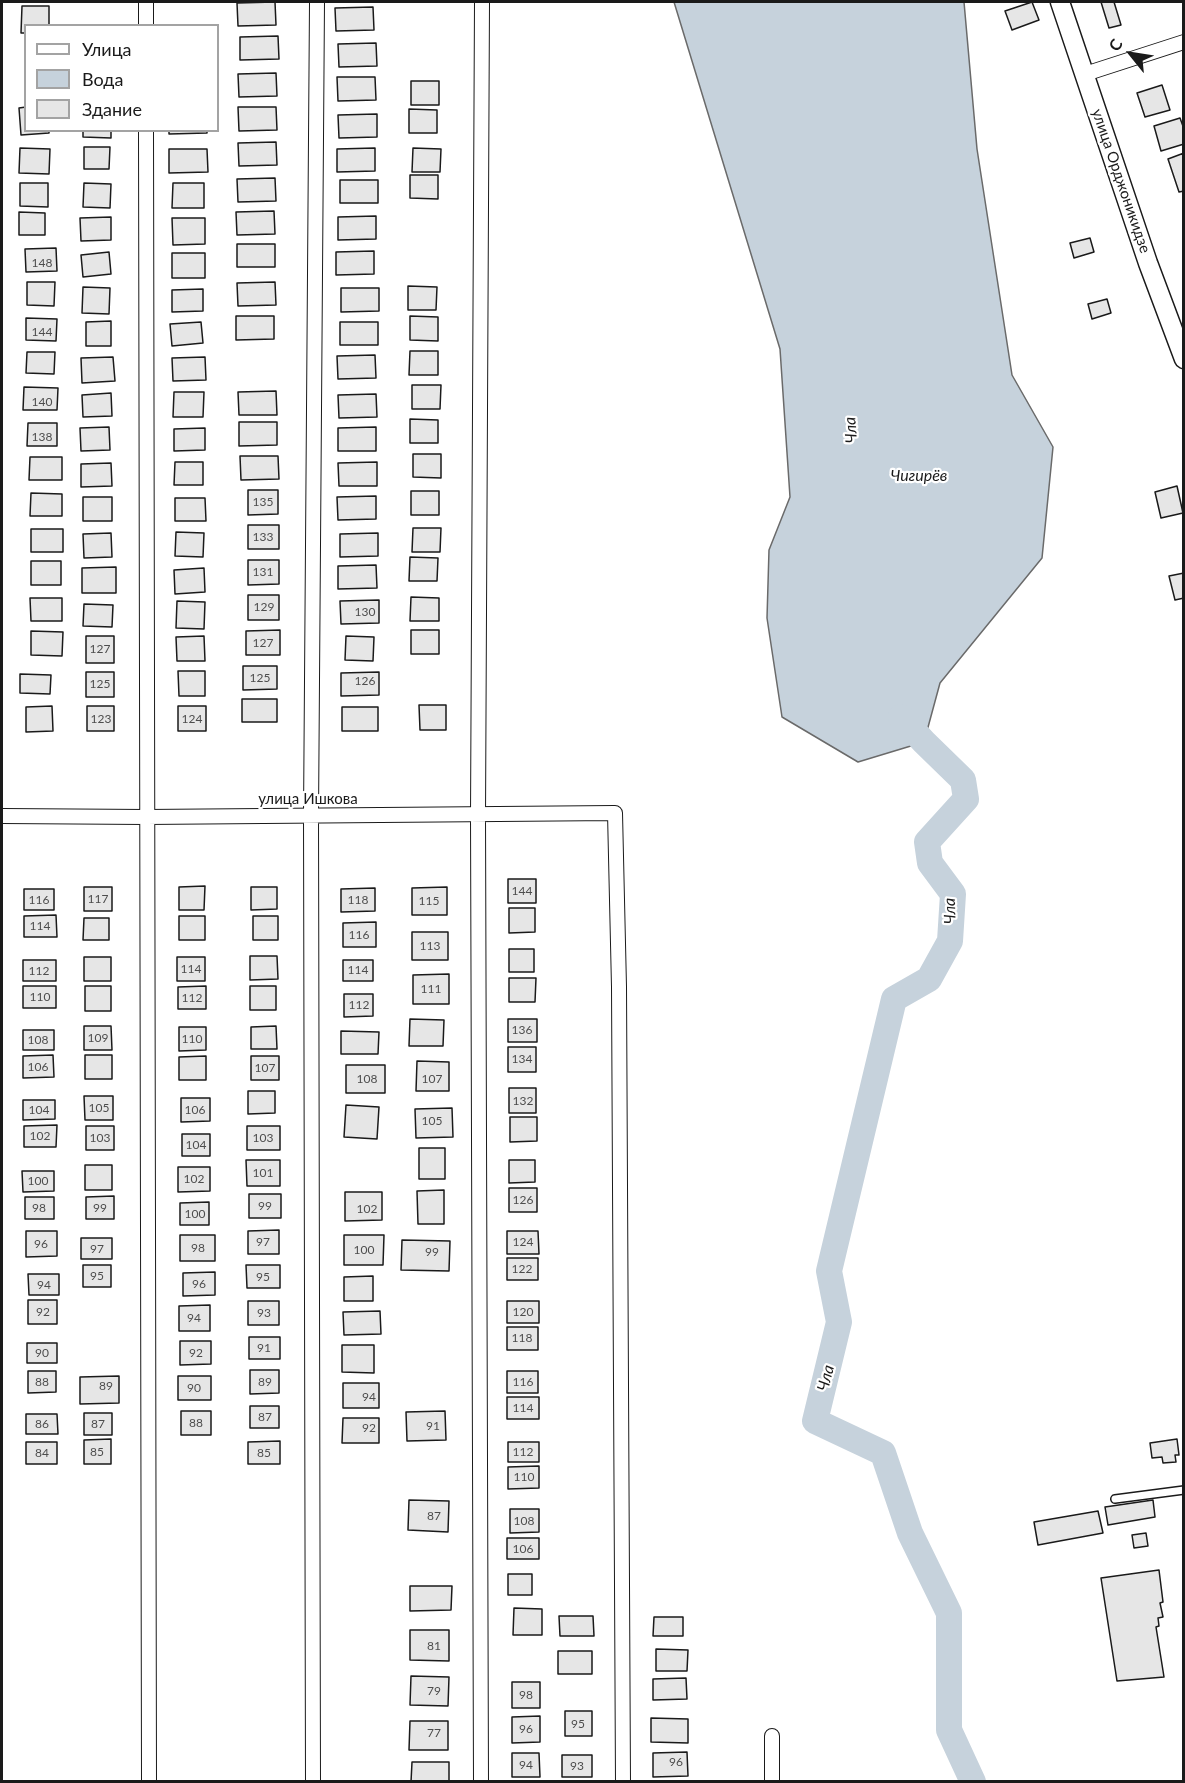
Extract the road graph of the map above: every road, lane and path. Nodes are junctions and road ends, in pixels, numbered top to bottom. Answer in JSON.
{"nodes":[{"id":1,"x":146,"y":2,"type":"edge"},
{"id":2,"x":317,"y":2,"type":"edge"},
{"id":3,"x":482,"y":2,"type":"edge"},
{"id":4,"x":1060,"y":2,"type":"edge"},
{"id":5,"x":146,"y":24,"type":"edge"},
{"id":6,"x":1184,"y":42,"type":"edge"},
{"id":7,"x":1085,"y":74,"type":"junction"},
{"id":8,"x":146,"y":132,"type":"edge"},
{"id":9,"x":1184,"y":359,"type":"edge"},
{"id":10,"x":312,"y":815,"type":"junction"},
{"id":11,"x":478,"y":815,"type":"junction"},
{"id":12,"x":2,"y":816,"type":"edge"},
{"id":13,"x":146,"y":817,"type":"junction"},
{"id":14,"x":1184,"y":1490,"type":"edge"},
{"id":15,"x":1115,"y":1499,"type":"dead end"},
{"id":16,"x":772,"y":1736,"type":"dead end"},
{"id":17,"x":149,"y":1782,"type":"edge"},
{"id":18,"x":313,"y":1782,"type":"edge"},
{"id":19,"x":481,"y":1782,"type":"edge"},
{"id":20,"x":623,"y":1782,"type":"edge"},
{"id":21,"x":772,"y":1782,"type":"edge"}],
"edges":[{"from":1,"to":5,"type":"street"},
{"from":2,"to":10,"type":"street"},
{"from":3,"to":11,"type":"street"},
{"from":4,"to":7,"type":"street","name":"улица Орджоникидзе"},
{"from":6,"to":7,"type":"street"},
{"from":7,"to":9,"type":"street","name":"улица Орджоникидзе"},
{"from":8,"to":13,"type":"street"},
{"from":10,"to":11,"type":"street","name":"улица Ишкова"},
{"from":10,"to":13,"type":"street","name":"улица Ишкова"},
{"from":10,"to":18,"type":"street"},
{"from":11,"to":19,"type":"street"},
{"from":11,"to":20,"type":"street","name":"улица Ишкова"},
{"from":12,"to":13,"type":"street","name":"улица Ишкова"},
{"from":13,"to":17,"type":"street"},
{"from":14,"to":15,"type":"lane"},
{"from":16,"to":21,"type":"street"}]}
